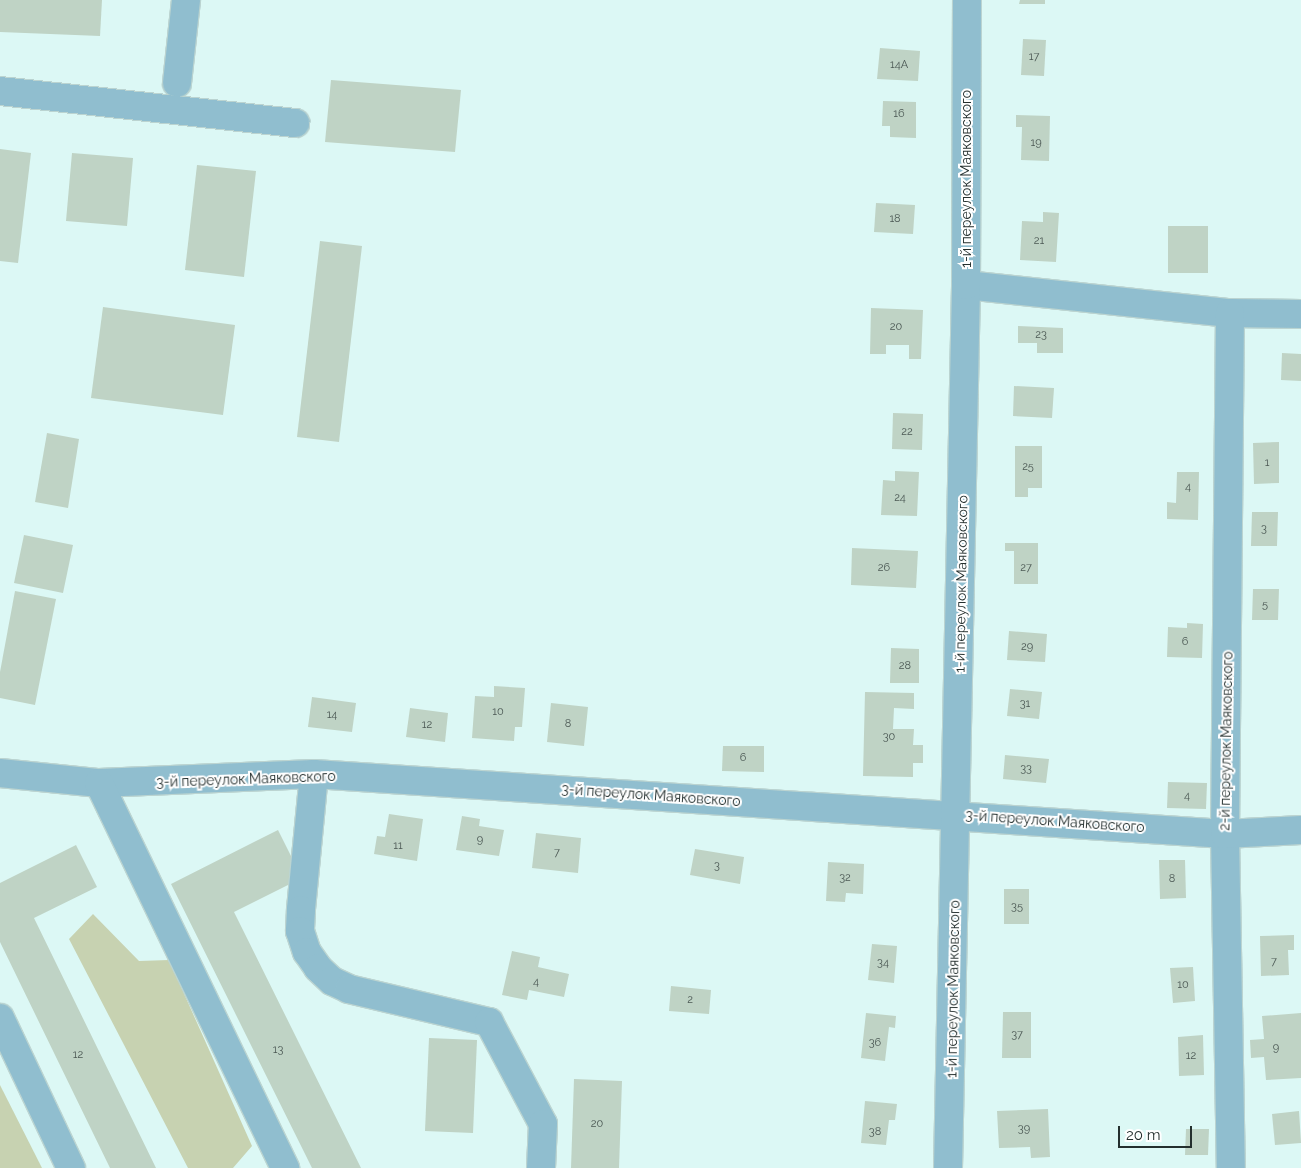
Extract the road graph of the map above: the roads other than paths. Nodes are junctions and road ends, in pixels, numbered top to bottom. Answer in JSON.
{"nodes":[{"id":1,"x":186,"y":0,"type":"edge"},
{"id":2,"x":967,"y":0,"type":"edge"},
{"id":3,"x":177,"y":83,"type":"dead end"},
{"id":4,"x":0,"y":91,"type":"edge"},
{"id":5,"x":295,"y":123,"type":"dead end"},
{"id":6,"x":966,"y":285,"type":"junction"},
{"id":7,"x":1230,"y":313,"type":"junction"},
{"id":8,"x":1301,"y":314,"type":"edge"},
{"id":9,"x":0,"y":772,"type":"edge"},
{"id":10,"x":314,"y":774,"type":"junction"},
{"id":11,"x":99,"y":783,"type":"junction"},
{"id":12,"x":957,"y":814,"type":"junction"},
{"id":13,"x":1301,"y":830,"type":"edge"},
{"id":14,"x":1225,"y":834,"type":"junction"},
{"id":15,"x":0,"y":1018,"type":"edge"},
{"id":16,"x":71,"y":1168,"type":"edge"},
{"id":17,"x":285,"y":1168,"type":"edge"},
{"id":18,"x":541,"y":1168,"type":"edge"},
{"id":19,"x":948,"y":1168,"type":"edge"},
{"id":20,"x":1231,"y":1168,"type":"edge"}],
"edges":[{"from":1,"to":3,"type":"street"},
{"from":2,"to":6,"type":"street","name":"1-й переулок Маяковского"},
{"from":4,"to":5,"type":"street"},
{"from":6,"to":7,"type":"street"},
{"from":6,"to":12,"type":"street","name":"1-й переулок Маяковского"},
{"from":7,"to":8,"type":"street"},
{"from":7,"to":14,"type":"street","name":"2-й переулок Маяковского"},
{"from":9,"to":11,"type":"street","name":"3-й переулок Маяковского"},
{"from":10,"to":11,"type":"street","name":"3-й переулок Маяковского"},
{"from":10,"to":12,"type":"street","name":"3-й переулок Маяковского"},
{"from":10,"to":18,"type":"street"},
{"from":11,"to":17,"type":"street"},
{"from":12,"to":14,"type":"street","name":"3-й переулок Маяковского"},
{"from":12,"to":19,"type":"street","name":"1-й переулок Маяковского"},
{"from":13,"to":14,"type":"street","name":"3-й переулок Маяковского"},
{"from":14,"to":20,"type":"street","name":"2-й переулок Маяковского"},
{"from":15,"to":16,"type":"street"}]}
